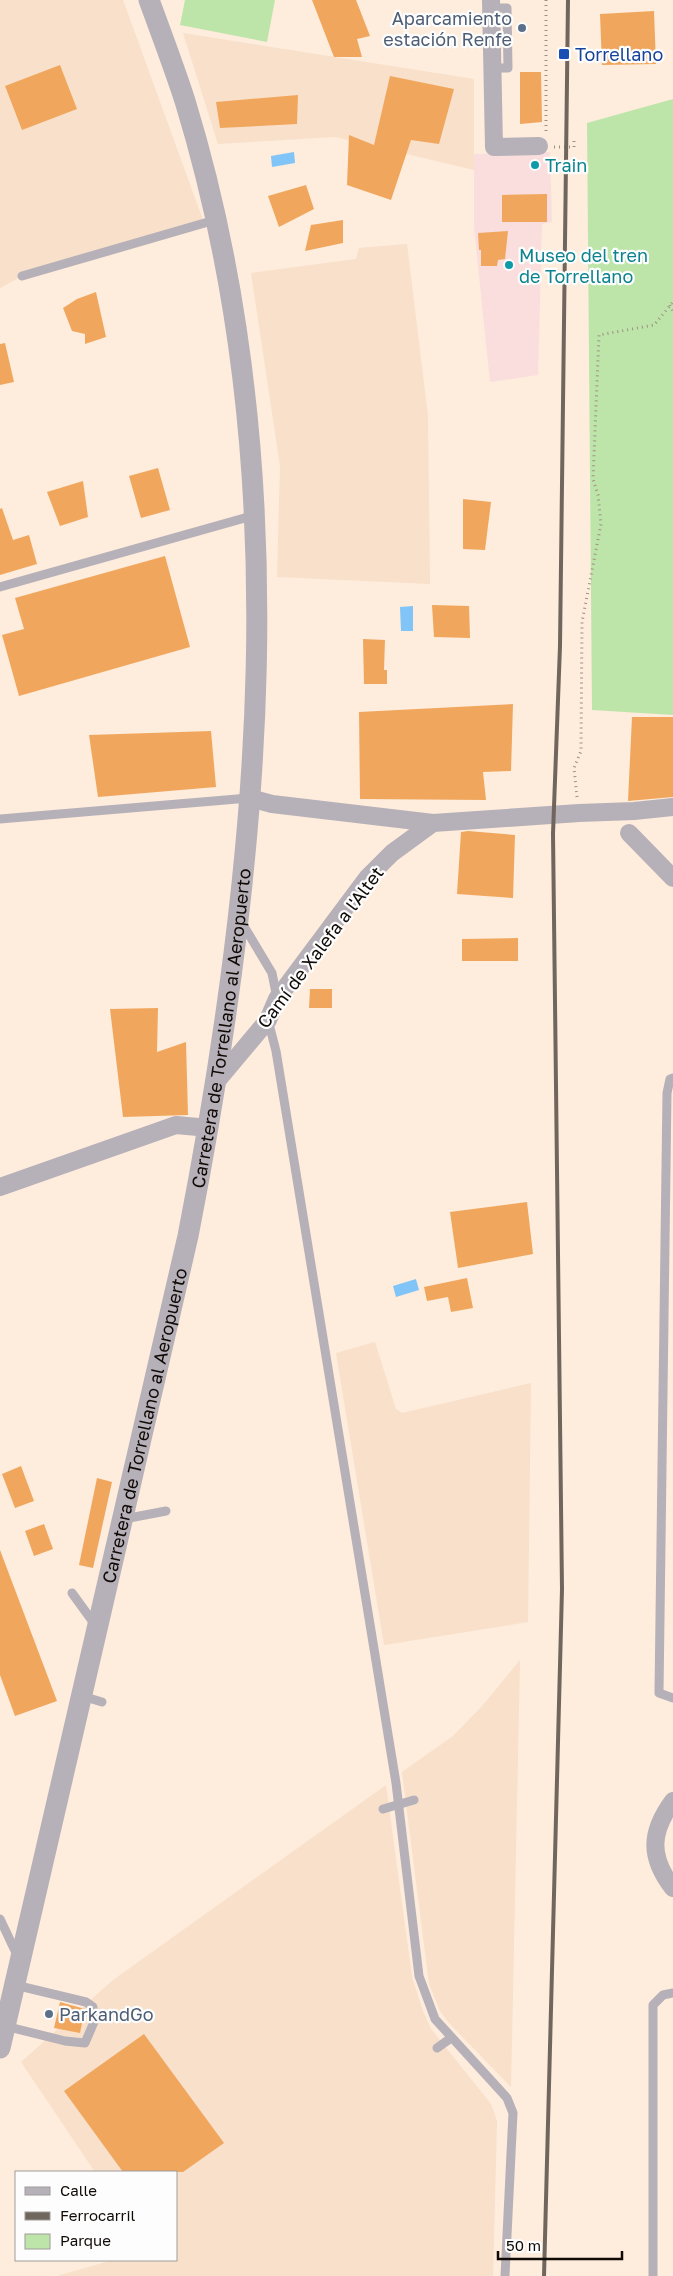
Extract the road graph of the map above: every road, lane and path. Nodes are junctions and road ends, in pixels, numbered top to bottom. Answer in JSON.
{"nodes":[{"id":1,"x":149,"y":0,"type":"edge"},
{"id":2,"x":546,"y":0,"type":"edge"},
{"id":3,"x":491,"y":4,"type":"edge"},
{"id":4,"x":574,"y":138,"type":"dead end"},
{"id":5,"x":543,"y":146,"type":"junction"},
{"id":6,"x":215,"y":220,"type":"junction"},
{"id":7,"x":22,"y":276,"type":"dead end"},
{"id":8,"x":673,"y":302,"type":"edge"},
{"id":9,"x":670,"y":305,"type":"junction"},
{"id":10,"x":673,"y":312,"type":"edge"},
{"id":11,"x":256,"y":515,"type":"junction"},
{"id":12,"x":0,"y":587,"type":"edge"},
{"id":13,"x":250,"y":798,"type":"junction"},
{"id":14,"x":673,"y":807,"type":"edge"},
{"id":15,"x":579,"y":813,"type":"junction"},
{"id":16,"x":0,"y":819,"type":"edge"},
{"id":17,"x":433,"y":823,"type":"junction"},
{"id":18,"x":629,"y":834,"type":"dead end"},
{"id":19,"x":673,"y":878,"type":"edge"},
{"id":20,"x":238,"y":916,"type":"junction"},
{"id":21,"x":277,"y":999,"type":"junction"},
{"id":22,"x":268,"y":1020,"type":"junction"},
{"id":23,"x":673,"y":1078,"type":"edge"},
{"id":24,"x":216,"y":1082,"type":"junction"},
{"id":25,"x":209,"y":1128,"type":"junction"},
{"id":26,"x":0,"y":1187,"type":"edge"},
{"id":27,"x":166,"y":1511,"type":"dead end"},
{"id":28,"x":123,"y":1519,"type":"junction"},
{"id":29,"x":72,"y":1593,"type":"dead end"},
{"id":30,"x":98,"y":1628,"type":"junction"},
{"id":31,"x":82,"y":1696,"type":"junction"},
{"id":32,"x":673,"y":1698,"type":"edge"},
{"id":33,"x":102,"y":1702,"type":"dead end"},
{"id":34,"x":414,"y":1800,"type":"dead end"},
{"id":35,"x":673,"y":1801,"type":"edge"},
{"id":36,"x":398,"y":1803,"type":"junction"},
{"id":37,"x":383,"y":1809,"type":"dead end"},
{"id":38,"x":673,"y":1888,"type":"edge"},
{"id":39,"x":0,"y":1919,"type":"edge"},
{"id":40,"x":20,"y":1962,"type":"junction"},
{"id":41,"x":12,"y":1988,"type":"junction"},
{"id":42,"x":673,"y":1993,"type":"edge"},
{"id":43,"x":5,"y":2026,"type":"junction"},
{"id":44,"x":451,"y":2038,"type":"junction"},
{"id":45,"x":0,"y":2048,"type":"edge"},
{"id":46,"x":437,"y":2048,"type":"dead end"},
{"id":47,"x":505,"y":2276,"type":"edge"},
{"id":48,"x":653,"y":2276,"type":"edge"}],
"edges":[{"from":1,"to":6,"type":"street","name":"Carretera de Torrellano al Aeropuerto"},
{"from":2,"to":5,"type":"path"},
{"from":3,"to":5,"type":"street"},
{"from":4,"to":5,"type":"path"},
{"from":6,"to":7,"type":"lane"},
{"from":6,"to":11,"type":"street","name":"Carretera de Torrellano al Aeropuerto"},
{"from":8,"to":9,"type":"path"},
{"from":9,"to":10,"type":"path"},
{"from":9,"to":15,"type":"path"},
{"from":11,"to":12,"type":"lane"},
{"from":11,"to":13,"type":"street","name":"Carretera de Torrellano al Aeropuerto"},
{"from":13,"to":16,"type":"lane"},
{"from":13,"to":17,"type":"street"},
{"from":13,"to":20,"type":"street","name":"Carretera de Torrellano al Aeropuerto"},
{"from":14,"to":15,"type":"street"},
{"from":15,"to":17,"type":"street"},
{"from":17,"to":21,"type":"street","name":"Camí de Xalefa a l'Altet"},
{"from":18,"to":19,"type":"street"},
{"from":20,"to":21,"type":"lane"},
{"from":20,"to":24,"type":"street","name":"Carretera de Torrellano al Aeropuerto"},
{"from":21,"to":22,"type":"street","name":"Camí de Xalefa a l'Altet"},
{"from":22,"to":24,"type":"street","name":"Camí de Xalefa a l'Altet"},
{"from":22,"to":36,"type":"lane"},
{"from":23,"to":32,"type":"lane"},
{"from":24,"to":25,"type":"street","name":"Carretera de Torrellano al Aeropuerto"},
{"from":25,"to":26,"type":"street"},
{"from":25,"to":28,"type":"street","name":"Carretera de Torrellano al Aeropuerto"},
{"from":27,"to":28,"type":"lane"},
{"from":28,"to":30,"type":"street","name":"Carretera de Torrellano al Aeropuerto"},
{"from":29,"to":30,"type":"lane"},
{"from":30,"to":31,"type":"street","name":"Carretera de Torrellano al Aeropuerto"},
{"from":31,"to":33,"type":"lane"},
{"from":31,"to":40,"type":"street","name":"Carretera de Torrellano al Aeropuerto"},
{"from":34,"to":36,"type":"lane"},
{"from":35,"to":38,"type":"street"},
{"from":36,"to":37,"type":"lane"},
{"from":36,"to":44,"type":"lane"},
{"from":39,"to":40,"type":"lane"},
{"from":40,"to":41,"type":"street","name":"Carretera de Torrellano al Aeropuerto"},
{"from":41,"to":43,"type":"street","name":"Carretera de Torrellano al Aeropuerto"},
{"from":41,"to":43,"type":"lane"},
{"from":42,"to":48,"type":"lane"},
{"from":43,"to":45,"type":"street","name":"Carretera de Torrellano al Aeropuerto"},
{"from":44,"to":46,"type":"lane"},
{"from":44,"to":47,"type":"lane"}]}
